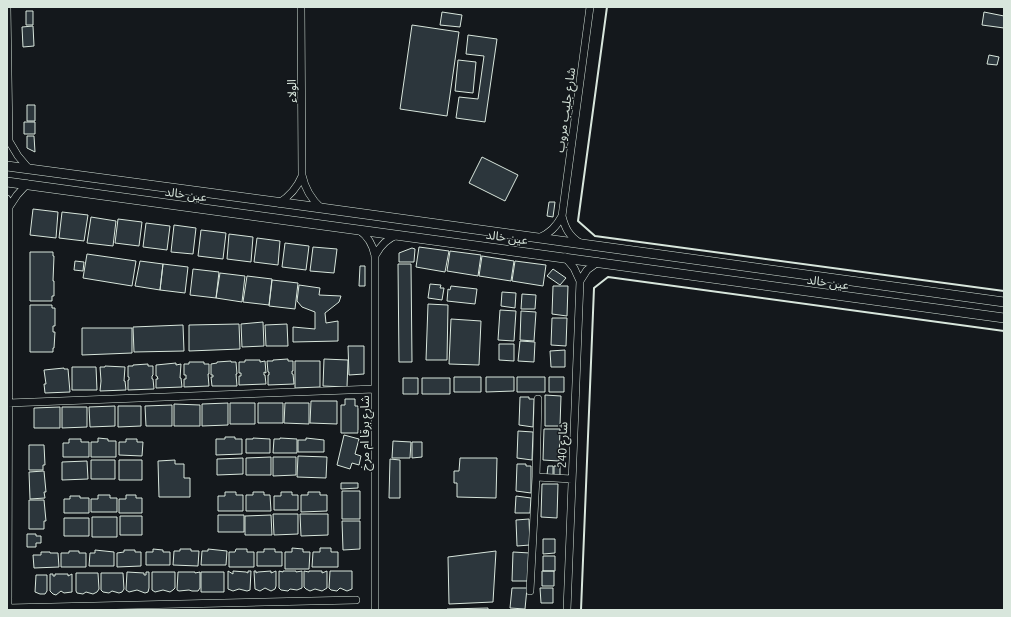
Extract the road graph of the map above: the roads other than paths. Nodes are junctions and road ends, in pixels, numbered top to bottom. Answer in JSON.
{"nodes":[{"id":1,"x":8,"y":7,"type":"edge"},
{"id":2,"x":301,"y":7,"type":"edge"},
{"id":3,"x":590,"y":7,"type":"edge"},
{"id":4,"x":8,"y":143,"type":"edge"},
{"id":5,"x":7,"y":166,"type":"edge"},
{"id":6,"x":29,"y":169,"type":"junction"},
{"id":7,"x":302,"y":175,"type":"junction"},
{"id":8,"x":7,"y":182,"type":"edge"},
{"id":9,"x":27,"y":184,"type":"junction"},
{"id":10,"x":7,"y":199,"type":"edge"},
{"id":11,"x":279,"y":203,"type":"junction"},
{"id":12,"x":9,"y":207,"type":"junction"},
{"id":13,"x":321,"y":208,"type":"junction"},
{"id":14,"x":562,"y":216,"type":"junction"},
{"id":15,"x":357,"y":229,"type":"junction"},
{"id":16,"x":397,"y":234,"type":"junction"},
{"id":17,"x":538,"y":238,"type":"junction"},
{"id":18,"x":581,"y":244,"type":"junction"},
{"id":19,"x":375,"y":256,"type":"junction"},
{"id":20,"x":565,"y":257,"type":"junction"},
{"id":21,"x":598,"y":262,"type":"junction"},
{"id":22,"x":580,"y":281,"type":"junction"},
{"id":23,"x":1004,"y":302,"type":"edge"},
{"id":24,"x":1004,"y":318,"type":"edge"},
{"id":25,"x":375,"y":389,"type":"junction"},
{"id":26,"x":538,"y":400,"type":"dead end"},
{"id":27,"x":8,"y":403,"type":"junction"},
{"id":28,"x":536,"y":476,"type":"junction"},
{"id":29,"x":572,"y":479,"type":"junction"},
{"id":30,"x":530,"y":592,"type":"dead end"},
{"id":31,"x":356,"y":600,"type":"dead end"},
{"id":32,"x":8,"y":609,"type":"edge"},
{"id":33,"x":375,"y":610,"type":"edge"},
{"id":34,"x":567,"y":610,"type":"edge"}],
"edges":[{"from":1,"to":4,"type":"street"},
{"from":2,"to":7,"type":"street","name":"الولاء"},
{"from":3,"to":14,"type":"street","name":"شارع جليب مروب"},
{"from":4,"to":6,"type":"street"},
{"from":5,"to":6,"type":"street","name":"عين خالد"},
{"from":6,"to":11,"type":"street","name":"عين خالد"},
{"from":7,"to":11,"type":"street"},
{"from":7,"to":13,"type":"street","name":"الولاء"},
{"from":8,"to":9,"type":"street","name":"عين خالد"},
{"from":9,"to":12,"type":"street"},
{"from":9,"to":15,"type":"street","name":"عين خالد"},
{"from":10,"to":12,"type":"street"},
{"from":11,"to":13,"type":"street","name":"عين خالد"},
{"from":12,"to":27,"type":"street"},
{"from":13,"to":17,"type":"street","name":"عين خالد"},
{"from":14,"to":17,"type":"street","name":"شارع جليب مروب"},
{"from":14,"to":18,"type":"street"},
{"from":15,"to":16,"type":"street","name":"عين خالد"},
{"from":15,"to":19,"type":"street","name":"شارع برقا ام مرخ"},
{"from":16,"to":19,"type":"street"},
{"from":16,"to":20,"type":"street","name":"عين خالد"},
{"from":17,"to":18,"type":"street","name":"عين خالد"},
{"from":18,"to":23,"type":"street","name":"عين خالد"},
{"from":19,"to":25,"type":"street","name":"شارع برقا ام مرخ"},
{"from":20,"to":21,"type":"street","name":"عين خالد"},
{"from":20,"to":22,"type":"street"},
{"from":21,"to":22,"type":"street"},
{"from":21,"to":24,"type":"street","name":"عين خالد"},
{"from":22,"to":29,"type":"street","name":"شارع 240"},
{"from":25,"to":27,"type":"street"},
{"from":25,"to":33,"type":"street","name":"شارع برقا ام مرخ"},
{"from":26,"to":28,"type":"street"},
{"from":27,"to":32,"type":"street"},
{"from":28,"to":29,"type":"street"},
{"from":28,"to":30,"type":"street"},
{"from":29,"to":34,"type":"street","name":"شارع 240"},
{"from":31,"to":32,"type":"street"}]}
